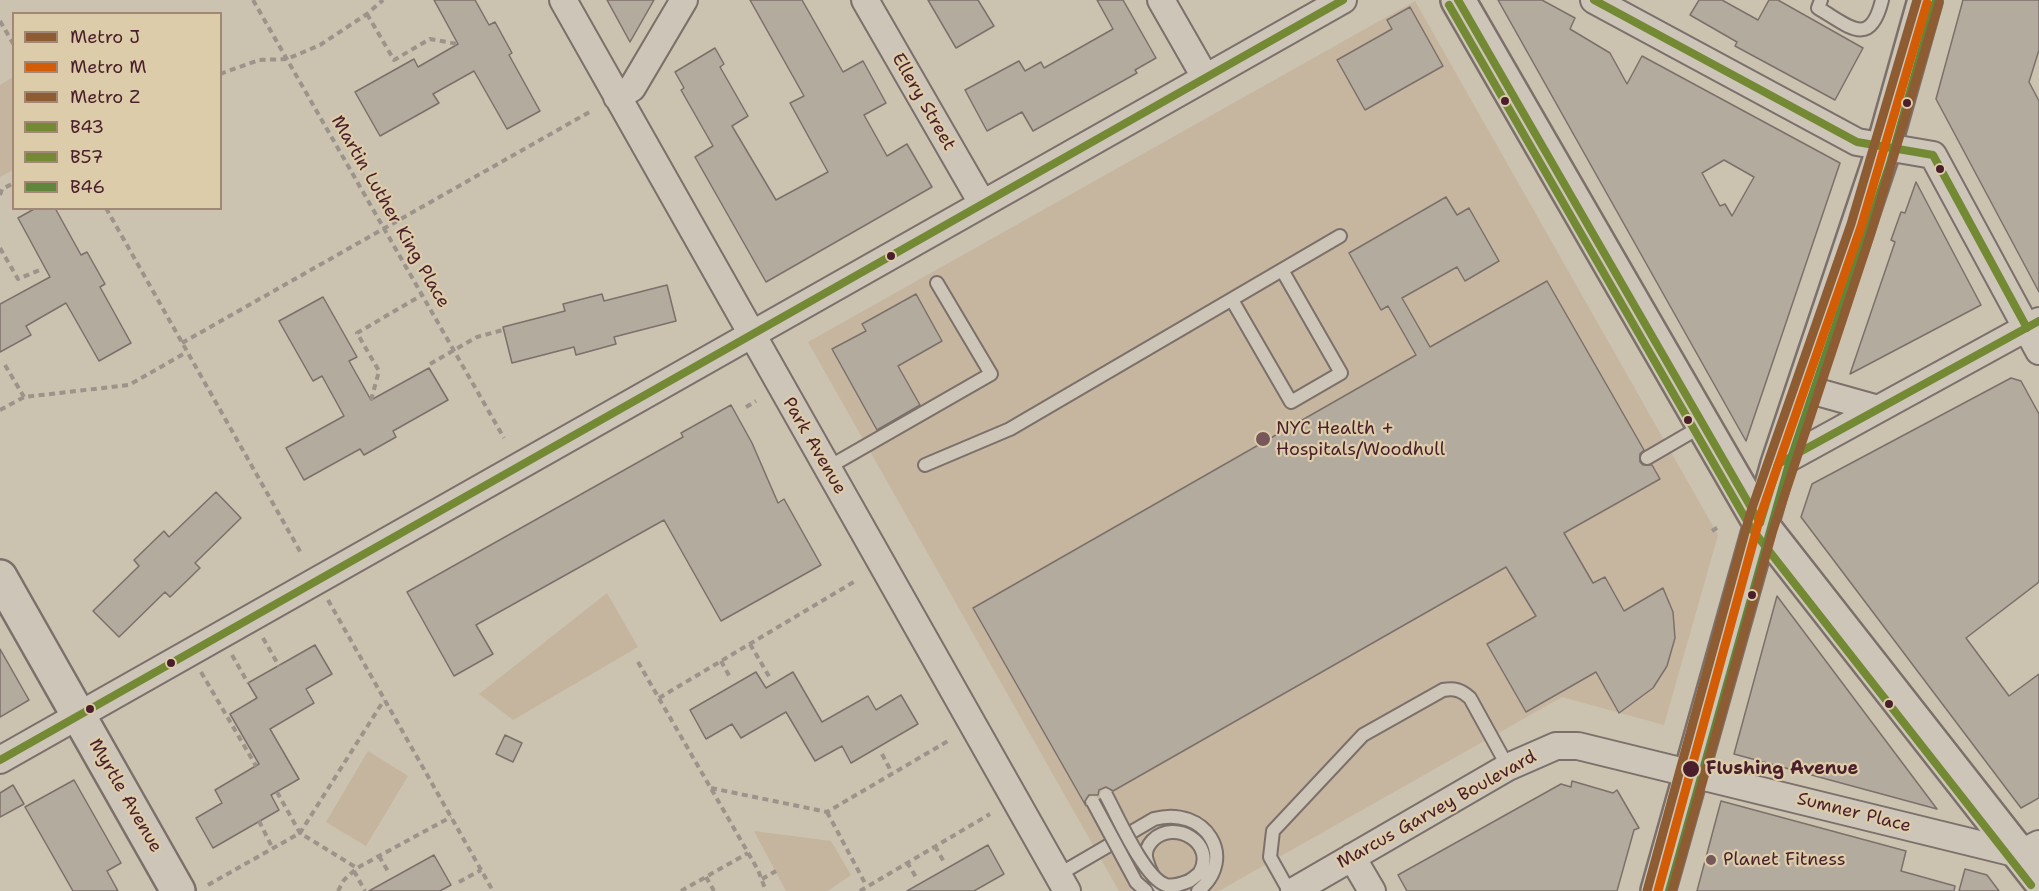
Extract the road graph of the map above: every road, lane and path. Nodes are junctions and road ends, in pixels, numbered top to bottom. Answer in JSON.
{"nodes":[{"id":1,"x":253,"y":0,"type":"edge"},
{"id":2,"x":383,"y":0,"type":"edge"},
{"id":3,"x":563,"y":0,"type":"edge"},
{"id":4,"x":684,"y":0,"type":"edge"},
{"id":5,"x":865,"y":0,"type":"edge"},
{"id":6,"x":1161,"y":0,"type":"edge"},
{"id":7,"x":1342,"y":0,"type":"edge"},
{"id":8,"x":1458,"y":0,"type":"edge"},
{"id":9,"x":1594,"y":0,"type":"edge"},
{"id":10,"x":1821,"y":0,"type":"edge"},
{"id":11,"x":1882,"y":0,"type":"edge"},
{"id":12,"x":1925,"y":0,"type":"edge"},
{"id":13,"x":367,"y":14,"type":"junction"},
{"id":14,"x":0,"y":21,"type":"edge"},
{"id":15,"x":12,"y":42,"type":"edge"},
{"id":16,"x":458,"y":45,"type":"dead end"},
{"id":17,"x":287,"y":59,"type":"junction"},
{"id":18,"x":222,"y":73,"type":"edge"},
{"id":19,"x":1205,"y":77,"type":"junction"},
{"id":20,"x":617,"y":97,"type":"junction"},
{"id":21,"x":593,"y":110,"type":"dead end"},
{"id":22,"x":1884,"y":147,"type":"junction"},
{"id":23,"x":12,"y":184,"type":"edge"},
{"id":24,"x":0,"y":195,"type":"edge"},
{"id":25,"x":982,"y":203,"type":"junction"},
{"id":26,"x":107,"y":210,"type":"edge"},
{"id":27,"x":385,"y":230,"type":"junction"},
{"id":28,"x":1340,"y":236,"type":"dead end"},
{"id":29,"x":0,"y":248,"type":"edge"},
{"id":30,"x":42,"y":269,"type":"dead end"},
{"id":31,"x":1282,"y":270,"type":"junction"},
{"id":32,"x":937,"y":284,"type":"dead end"},
{"id":33,"x":422,"y":295,"type":"junction"},
{"id":34,"x":1232,"y":300,"type":"junction"},
{"id":35,"x":2033,"y":325,"type":"edge"},
{"id":36,"x":503,"y":330,"type":"dead end"},
{"id":37,"x":751,"y":334,"type":"junction"},
{"id":38,"x":182,"y":343,"type":"junction"},
{"id":39,"x":454,"y":351,"type":"junction"},
{"id":40,"x":2039,"y":351,"type":"edge"},
{"id":41,"x":187,"y":352,"type":"junction"},
{"id":42,"x":430,"y":364,"type":"dead end"},
{"id":43,"x":5,"y":365,"type":"dead end"},
{"id":44,"x":1803,"y":388,"type":"junction"},
{"id":45,"x":24,"y":397,"type":"junction"},
{"id":46,"x":371,"y":400,"type":"dead end"},
{"id":47,"x":756,"y":401,"type":"dead end"},
{"id":48,"x":746,"y":407,"type":"dead end"},
{"id":49,"x":1878,"y":409,"type":"junction"},
{"id":50,"x":0,"y":410,"type":"edge"},
{"id":51,"x":1703,"y":425,"type":"junction"},
{"id":52,"x":504,"y":438,"type":"dead end"},
{"id":53,"x":1647,"y":458,"type":"dead end"},
{"id":54,"x":1778,"y":464,"type":"junction"},
{"id":55,"x":925,"y":465,"type":"dead end"},
{"id":56,"x":827,"y":468,"type":"junction"},
{"id":57,"x":1760,"y":523,"type":"junction"},
{"id":58,"x":1720,"y":526,"type":"dead end"},
{"id":59,"x":1712,"y":531,"type":"dead end"},
{"id":60,"x":301,"y":553,"type":"dead end"},
{"id":61,"x":0,"y":576,"type":"edge"},
{"id":62,"x":857,"y":580,"type":"dead end"},
{"id":63,"x":328,"y":600,"type":"dead end"},
{"id":64,"x":262,"y":637,"type":"dead end"},
{"id":65,"x":750,"y":644,"type":"junction"},
{"id":66,"x":232,"y":655,"type":"dead end"},
{"id":67,"x":721,"y":661,"type":"junction"},
{"id":68,"x":638,"y":662,"type":"dead end"},
{"id":69,"x":279,"y":666,"type":"dead end"},
{"id":70,"x":201,"y":672,"type":"dead end"},
{"id":71,"x":770,"y":678,"type":"dead end"},
{"id":72,"x":731,"y":679,"type":"dead end"},
{"id":73,"x":248,"y":684,"type":"dead end"},
{"id":74,"x":659,"y":698,"type":"junction"},
{"id":75,"x":384,"y":700,"type":"junction"},
{"id":76,"x":79,"y":715,"type":"junction"},
{"id":77,"x":948,"y":741,"type":"dead end"},
{"id":78,"x":882,"y":754,"type":"dead end"},
{"id":79,"x":0,"y":760,"type":"edge"},
{"id":80,"x":256,"y":766,"type":"dead end"},
{"id":81,"x":1508,"y":767,"type":"junction"},
{"id":82,"x":892,"y":773,"type":"junction"},
{"id":83,"x":1690,"y":773,"type":"junction"},
{"id":84,"x":711,"y":788,"type":"junction"},
{"id":85,"x":277,"y":792,"type":"dead end"},
{"id":86,"x":1106,"y":795,"type":"dead end"},
{"id":87,"x":1093,"y":802,"type":"dead end"},
{"id":88,"x":827,"y":812,"type":"junction"},
{"id":89,"x":990,"y":814,"type":"dead end"},
{"id":90,"x":451,"y":817,"type":"junction"},
{"id":91,"x":259,"y":821,"type":"dead end"},
{"id":92,"x":300,"y":833,"type":"junction"},
{"id":93,"x":935,"y":846,"type":"junction"},
{"id":94,"x":273,"y":849,"type":"junction"},
{"id":95,"x":2029,"y":849,"type":"edge"},
{"id":96,"x":748,"y":853,"type":"junction"},
{"id":97,"x":379,"y":856,"type":"junction"},
{"id":98,"x":1352,"y":857,"type":"junction"},
{"id":99,"x":907,"y":862,"type":"junction"},
{"id":100,"x":944,"y":862,"type":"dead end"},
{"id":101,"x":355,"y":870,"type":"junction"},
{"id":102,"x":481,"y":870,"type":"junction"},
{"id":103,"x":776,"y":871,"type":"dead end"},
{"id":104,"x":389,"y":873,"type":"dead end"},
{"id":105,"x":706,"y":877,"type":"junction"},
{"id":106,"x":762,"y":879,"type":"junction"},
{"id":107,"x":917,"y":879,"type":"dead end"},
{"id":108,"x":2039,"y":879,"type":"edge"},
{"id":109,"x":459,"y":882,"type":"dead end"},
{"id":110,"x":1062,"y":883,"type":"edge"},
{"id":111,"x":866,"y":885,"type":"junction"},
{"id":112,"x":193,"y":888,"type":"edge"},
{"id":113,"x":338,"y":891,"type":"edge"},
{"id":114,"x":364,"y":891,"type":"edge"},
{"id":115,"x":493,"y":891,"type":"edge"},
{"id":116,"x":681,"y":891,"type":"edge"},
{"id":117,"x":714,"y":891,"type":"edge"},
{"id":118,"x":766,"y":891,"type":"edge"},
{"id":119,"x":860,"y":891,"type":"edge"},
{"id":120,"x":1146,"y":891,"type":"edge"},
{"id":121,"x":1162,"y":891,"type":"edge"},
{"id":122,"x":1198,"y":891,"type":"edge"},
{"id":123,"x":1288,"y":891,"type":"edge"},
{"id":124,"x":1294,"y":891,"type":"edge"},
{"id":125,"x":1372,"y":891,"type":"edge"},
{"id":126,"x":1658,"y":891,"type":"edge"}],
"edges":[{"from":1,"to":17,"type":"path","name":"Martin Luther King Place"},
{"from":2,"to":13,"type":"path"},
{"from":3,"to":20,"type":"street","name":"Park Avenue"},
{"from":4,"to":20,"type":"street"},
{"from":5,"to":25,"type":"street","name":"Ellery Street"},
{"from":6,"to":19,"type":"street"},
{"from":7,"to":19,"type":"street"},
{"from":8,"to":51,"type":"main road"},
{"from":9,"to":22,"type":"street"},
{"from":10,"to":11,"type":"lane"},
{"from":12,"to":22,"type":"main road"},
{"from":13,"to":16,"type":"path"},
{"from":13,"to":17,"type":"path"},
{"from":14,"to":15,"type":"path"},
{"from":17,"to":18,"type":"path"},
{"from":17,"to":27,"type":"path","name":"Martin Luther King Place"},
{"from":19,"to":25,"type":"street"},
{"from":20,"to":37,"type":"street","name":"Park Avenue"},
{"from":21,"to":27,"type":"path"},
{"from":22,"to":35,"type":"street"},
{"from":22,"to":44,"type":"main road"},
{"from":23,"to":24,"type":"path"},
{"from":25,"to":37,"type":"street"},
{"from":26,"to":38,"type":"path"},
{"from":27,"to":33,"type":"path","name":"Martin Luther King Place"},
{"from":27,"to":38,"type":"path"},
{"from":28,"to":31,"type":"lane"},
{"from":29,"to":30,"type":"path"},
{"from":31,"to":34,"type":"lane"},
{"from":31,"to":34,"type":"lane"},
{"from":32,"to":56,"type":"lane"},
{"from":33,"to":39,"type":"path","name":"Martin Luther King Place"},
{"from":33,"to":46,"type":"path"},
{"from":34,"to":55,"type":"lane"},
{"from":35,"to":40,"type":"street"},
{"from":35,"to":49,"type":"street"},
{"from":36,"to":39,"type":"path"},
{"from":37,"to":56,"type":"street","name":"Park Avenue"},
{"from":37,"to":76,"type":"street"},
{"from":38,"to":41,"type":"path"},
{"from":39,"to":42,"type":"path"},
{"from":39,"to":52,"type":"path","name":"Martin Luther King Place"},
{"from":41,"to":45,"type":"path"},
{"from":41,"to":60,"type":"path"},
{"from":43,"to":45,"type":"path"},
{"from":44,"to":49,"type":"street"},
{"from":44,"to":54,"type":"main road"},
{"from":45,"to":50,"type":"path"},
{"from":47,"to":48,"type":"path"},
{"from":49,"to":54,"type":"street"},
{"from":51,"to":53,"type":"lane"},
{"from":51,"to":57,"type":"main road"},
{"from":54,"to":57,"type":"main road"},
{"from":56,"to":110,"type":"street","name":"Park Avenue"},
{"from":57,"to":83,"type":"main road"},
{"from":57,"to":95,"type":"main road"},
{"from":58,"to":59,"type":"path"},
{"from":61,"to":76,"type":"main road","name":"Myrtle Avenue"},
{"from":62,"to":65,"type":"path"},
{"from":63,"to":75,"type":"path"},
{"from":64,"to":69,"type":"path"},
{"from":65,"to":67,"type":"path"},
{"from":65,"to":71,"type":"path"},
{"from":66,"to":73,"type":"path"},
{"from":67,"to":72,"type":"path"},
{"from":67,"to":74,"type":"path"},
{"from":68,"to":74,"type":"path"},
{"from":70,"to":80,"type":"path"},
{"from":74,"to":84,"type":"path"},
{"from":75,"to":90,"type":"path"},
{"from":75,"to":92,"type":"path"},
{"from":76,"to":79,"type":"street"},
{"from":76,"to":112,"type":"main road","name":"Myrtle Avenue"},
{"from":77,"to":82,"type":"path"},
{"from":78,"to":82,"type":"path"},
{"from":81,"to":83,"type":"street","name":"Marcus Garvey Boulevard"},
{"from":81,"to":98,"type":"street","name":"Marcus Garvey Boulevard"},
{"from":81,"to":123,"type":"lane"},
{"from":82,"to":88,"type":"path"},
{"from":83,"to":95,"type":"street","name":"Sumner Place"},
{"from":83,"to":126,"type":"main road"},
{"from":84,"to":88,"type":"path"},
{"from":84,"to":96,"type":"path"},
{"from":85,"to":92,"type":"path"},
{"from":86,"to":121,"type":"lane","bridge":true},
{"from":87,"to":120,"type":"lane","bridge":true},
{"from":88,"to":111,"type":"path"},
{"from":89,"to":93,"type":"path"},
{"from":90,"to":97,"type":"path"},
{"from":90,"to":102,"type":"path"},
{"from":91,"to":94,"type":"path"},
{"from":92,"to":94,"type":"path"},
{"from":92,"to":101,"type":"path"},
{"from":93,"to":99,"type":"path"},
{"from":93,"to":100,"type":"path"},
{"from":94,"to":112,"type":"path"},
{"from":95,"to":108,"type":"main road"},
{"from":96,"to":105,"type":"path"},
{"from":96,"to":106,"type":"path"},
{"from":97,"to":101,"type":"path"},
{"from":97,"to":104,"type":"path"},
{"from":98,"to":124,"type":"street","name":"Marcus Garvey Boulevard"},
{"from":98,"to":125,"type":"street"},
{"from":99,"to":107,"type":"path"},
{"from":99,"to":111,"type":"path"},
{"from":101,"to":113,"type":"path"},
{"from":101,"to":114,"type":"path"},
{"from":102,"to":109,"type":"path"},
{"from":102,"to":115,"type":"path"},
{"from":103,"to":106,"type":"path"},
{"from":105,"to":116,"type":"path"},
{"from":105,"to":117,"type":"path"},
{"from":106,"to":118,"type":"path"},
{"from":110,"to":122,"type":"lane"},
{"from":111,"to":119,"type":"path"}]}
